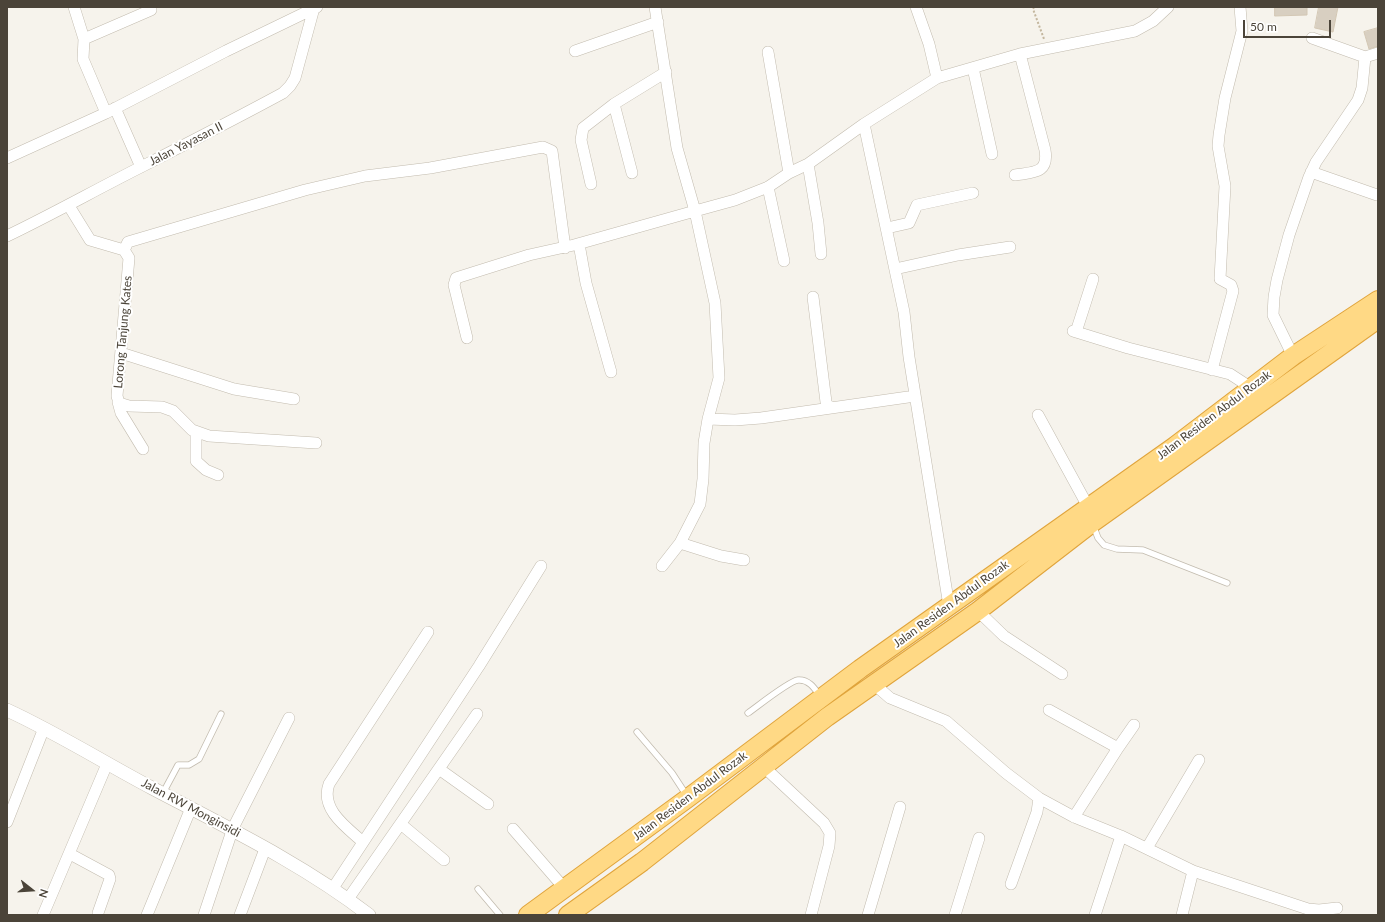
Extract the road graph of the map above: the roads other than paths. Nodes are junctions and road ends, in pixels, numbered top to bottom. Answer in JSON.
{"nodes":[{"id":1,"x":74,"y":7,"type":"edge"},
{"id":2,"x":655,"y":7,"type":"edge"},
{"id":3,"x":916,"y":7,"type":"edge"},
{"id":4,"x":1168,"y":7,"type":"edge"},
{"id":5,"x":1240,"y":7,"type":"edge"},
{"id":6,"x":315,"y":8,"type":"edge"},
{"id":7,"x":151,"y":10,"type":"dead end"},
{"id":8,"x":658,"y":22,"type":"junction"},
{"id":9,"x":1312,"y":38,"type":"dead end"},
{"id":10,"x":84,"y":39,"type":"junction"},
{"id":11,"x":575,"y":51,"type":"dead end"},
{"id":12,"x":768,"y":52,"type":"dead end"},
{"id":13,"x":1378,"y":53,"type":"edge"},
{"id":14,"x":1020,"y":54,"type":"junction"},
{"id":15,"x":1365,"y":57,"type":"junction"},
{"id":16,"x":973,"y":68,"type":"junction"},
{"id":17,"x":666,"y":72,"type":"junction"},
{"id":18,"x":937,"y":78,"type":"junction"},
{"id":19,"x":614,"y":104,"type":"junction"},
{"id":20,"x":111,"y":110,"type":"junction"},
{"id":21,"x":864,"y":124,"type":"junction"},
{"id":22,"x":992,"y":154,"type":"dead end"},
{"id":23,"x":7,"y":158,"type":"edge"},
{"id":24,"x":808,"y":164,"type":"junction"},
{"id":25,"x":141,"y":167,"type":"junction"},
{"id":26,"x":1311,"y":172,"type":"junction"},
{"id":27,"x":632,"y":173,"type":"dead end"},
{"id":28,"x":789,"y":173,"type":"junction"},
{"id":29,"x":1015,"y":175,"type":"dead end"},
{"id":30,"x":591,"y":184,"type":"dead end"},
{"id":31,"x":768,"y":187,"type":"junction"},
{"id":32,"x":973,"y":193,"type":"dead end"},
{"id":33,"x":1377,"y":195,"type":"edge"},
{"id":34,"x":69,"y":206,"type":"junction"},
{"id":35,"x":695,"y":212,"type":"junction"},
{"id":36,"x":887,"y":228,"type":"junction"},
{"id":37,"x":7,"y":236,"type":"edge"},
{"id":38,"x":572,"y":246,"type":"junction"},
{"id":39,"x":1010,"y":247,"type":"dead end"},
{"id":40,"x":124,"y":250,"type":"junction"},
{"id":41,"x":821,"y":254,"type":"dead end"},
{"id":42,"x":784,"y":261,"type":"dead end"},
{"id":43,"x":895,"y":269,"type":"junction"},
{"id":44,"x":1092,"y":279,"type":"dead end"},
{"id":45,"x":813,"y":297,"type":"dead end"},
{"id":46,"x":1378,"y":300,"type":"edge"},
{"id":47,"x":1378,"y":319,"type":"edge"},
{"id":48,"x":467,"y":338,"type":"dead end"},
{"id":49,"x":121,"y":353,"type":"junction"},
{"id":50,"x":1293,"y":356,"type":"junction"},
{"id":51,"x":1212,"y":370,"type":"junction"},
{"id":52,"x":611,"y":372,"type":"dead end"},
{"id":53,"x":1250,"y":388,"type":"junction"},
{"id":54,"x":915,"y":396,"type":"junction"},
{"id":55,"x":294,"y":399,"type":"dead end"},
{"id":56,"x":118,"y":402,"type":"junction"},
{"id":57,"x":831,"y":407,"type":"junction"},
{"id":58,"x":1038,"y":415,"type":"dead end"},
{"id":59,"x":708,"y":419,"type":"junction"},
{"id":60,"x":196,"y":432,"type":"junction"},
{"id":61,"x":316,"y":443,"type":"dead end"},
{"id":62,"x":143,"y":449,"type":"dead end"},
{"id":63,"x":218,"y":475,"type":"dead end"},
{"id":64,"x":1090,"y":515,"type":"junction"},
{"id":65,"x":680,"y":543,"type":"junction"},
{"id":66,"x":744,"y":560,"type":"dead end"},
{"id":67,"x":541,"y":566,"type":"dead end"},
{"id":68,"x":662,"y":566,"type":"dead end"},
{"id":69,"x":1227,"y":583,"type":"dead end"},
{"id":70,"x":949,"y":606,"type":"junction"},
{"id":71,"x":978,"y":611,"type":"junction"},
{"id":72,"x":428,"y":632,"type":"dead end"},
{"id":73,"x":1062,"y":674,"type":"dead end"},
{"id":74,"x":874,"y":684,"type":"junction"},
{"id":75,"x":821,"y":698,"type":"junction"},
{"id":76,"x":7,"y":710,"type":"edge"},
{"id":77,"x":1049,"y":710,"type":"dead end"},
{"id":78,"x":748,"y":713,"type":"dead end"},
{"id":79,"x":221,"y":714,"type":"dead end"},
{"id":80,"x":477,"y":714,"type":"dead end"},
{"id":81,"x":290,"y":718,"type":"dead end"},
{"id":82,"x":1134,"y":726,"type":"dead end"},
{"id":83,"x":44,"y":728,"type":"junction"},
{"id":84,"x":637,"y":732,"type":"dead end"},
{"id":85,"x":1118,"y":748,"type":"junction"},
{"id":86,"x":1199,"y":760,"type":"dead end"},
{"id":87,"x":107,"y":764,"type":"junction"},
{"id":88,"x":764,"y":767,"type":"junction"},
{"id":89,"x":440,"y":769,"type":"junction"},
{"id":90,"x":164,"y":791,"type":"junction"},
{"id":91,"x":688,"y":798,"type":"junction"},
{"id":92,"x":1039,"y":798,"type":"junction"},
{"id":93,"x":488,"y":804,"type":"dead end"},
{"id":94,"x":900,"y":807,"type":"dead end"},
{"id":95,"x":191,"y":808,"type":"junction"},
{"id":96,"x":1074,"y":817,"type":"junction"},
{"id":97,"x":7,"y":822,"type":"edge"},
{"id":98,"x":402,"y":825,"type":"junction"},
{"id":99,"x":234,"y":826,"type":"junction"},
{"id":100,"x":513,"y":829,"type":"dead end"},
{"id":101,"x":1121,"y":836,"type":"junction"},
{"id":102,"x":979,"y":838,"type":"dead end"},
{"id":103,"x":363,"y":842,"type":"junction"},
{"id":104,"x":1147,"y":848,"type":"junction"},
{"id":105,"x":265,"y":849,"type":"junction"},
{"id":106,"x":70,"y":854,"type":"junction"},
{"id":107,"x":444,"y":860,"type":"dead end"},
{"id":108,"x":1193,"y":871,"type":"junction"},
{"id":109,"x":1011,"y":884,"type":"dead end"},
{"id":110,"x":333,"y":888,"type":"junction"},
{"id":111,"x":478,"y":889,"type":"dead end"},
{"id":112,"x":565,"y":889,"type":"junction"},
{"id":113,"x":348,"y":899,"type":"junction"},
{"id":114,"x":1337,"y":908,"type":"dead end"},
{"id":115,"x":98,"y":913,"type":"dead end"},
{"id":116,"x":43,"y":915,"type":"edge"},
{"id":117,"x":147,"y":915,"type":"edge"},
{"id":118,"x":204,"y":915,"type":"edge"},
{"id":119,"x":240,"y":915,"type":"edge"},
{"id":120,"x":370,"y":915,"type":"edge"},
{"id":121,"x":500,"y":915,"type":"edge"},
{"id":122,"x":528,"y":915,"type":"edge"},
{"id":123,"x":568,"y":915,"type":"edge"},
{"id":124,"x":811,"y":915,"type":"edge"},
{"id":125,"x":868,"y":915,"type":"edge"},
{"id":126,"x":955,"y":915,"type":"edge"},
{"id":127,"x":1095,"y":915,"type":"edge"},
{"id":128,"x":1182,"y":915,"type":"edge"}],
"edges":[{"from":1,"to":10,"type":"street"},
{"from":2,"to":8,"type":"street"},
{"from":3,"to":18,"type":"street"},
{"from":4,"to":14,"type":"street"},
{"from":5,"to":51,"type":"street"},
{"from":6,"to":20,"type":"street","name":"Jalan Yayasan II"},
{"from":6,"to":25,"type":"street","name":"Jalan Yayasan II"},
{"from":7,"to":10,"type":"street"},
{"from":8,"to":11,"type":"street"},
{"from":8,"to":17,"type":"street"},
{"from":9,"to":15,"type":"street"},
{"from":10,"to":20,"type":"street"},
{"from":12,"to":28,"type":"street"},
{"from":13,"to":15,"type":"street"},
{"from":14,"to":16,"type":"street"},
{"from":14,"to":29,"type":"street"},
{"from":15,"to":26,"type":"street"},
{"from":16,"to":18,"type":"street"},
{"from":16,"to":22,"type":"street"},
{"from":17,"to":19,"type":"street"},
{"from":17,"to":35,"type":"street"},
{"from":18,"to":21,"type":"street"},
{"from":19,"to":27,"type":"street"},
{"from":19,"to":30,"type":"street"},
{"from":20,"to":23,"type":"street","name":"Jalan Yayasan II"},
{"from":20,"to":25,"type":"street"},
{"from":21,"to":24,"type":"street"},
{"from":21,"to":36,"type":"street"},
{"from":24,"to":28,"type":"street"},
{"from":24,"to":41,"type":"street"},
{"from":25,"to":34,"type":"street","name":"Jalan Yayasan II"},
{"from":26,"to":33,"type":"street"},
{"from":26,"to":50,"type":"street"},
{"from":28,"to":31,"type":"street"},
{"from":31,"to":35,"type":"street"},
{"from":31,"to":42,"type":"street"},
{"from":32,"to":36,"type":"street"},
{"from":34,"to":37,"type":"street","name":"Jalan Yayasan II"},
{"from":34,"to":40,"type":"street"},
{"from":35,"to":38,"type":"street"},
{"from":35,"to":59,"type":"street"},
{"from":36,"to":43,"type":"street"},
{"from":38,"to":40,"type":"street"},
{"from":38,"to":48,"type":"street"},
{"from":38,"to":52,"type":"street"},
{"from":39,"to":43,"type":"street"},
{"from":40,"to":49,"type":"street","name":"Lorong Tanjung Kates"},
{"from":43,"to":54,"type":"street"},
{"from":44,"to":51,"type":"street"},
{"from":45,"to":57,"type":"street"},
{"from":46,"to":50,"type":"highway","name":"Jalan Residen Abdul Rozak"},
{"from":47,"to":64,"type":"highway","name":"Jalan Residen Abdul Rozak"},
{"from":49,"to":55,"type":"street"},
{"from":49,"to":56,"type":"street","name":"Lorong Tanjung Kates"},
{"from":50,"to":53,"type":"highway","name":"Jalan Residen Abdul Rozak"},
{"from":51,"to":53,"type":"street"},
{"from":53,"to":64,"type":"highway","name":"Jalan Residen Abdul Rozak"},
{"from":54,"to":57,"type":"street"},
{"from":54,"to":70,"type":"street"},
{"from":56,"to":60,"type":"street","name":"Lorong Tanjung Kates"},
{"from":56,"to":62,"type":"street"},
{"from":57,"to":59,"type":"street"},
{"from":58,"to":64,"type":"street"},
{"from":59,"to":65,"type":"street"},
{"from":60,"to":61,"type":"street","name":"Lorong Tanjung Kates"},
{"from":60,"to":63,"type":"street"},
{"from":64,"to":69,"type":"lane"},
{"from":64,"to":70,"type":"highway","name":"Jalan Residen Abdul Rozak"},
{"from":64,"to":71,"type":"highway","name":"Jalan Residen Abdul Rozak"},
{"from":65,"to":66,"type":"street"},
{"from":65,"to":68,"type":"street"},
{"from":67,"to":103,"type":"street"},
{"from":70,"to":75,"type":"highway","name":"Jalan Residen Abdul Rozak"},
{"from":71,"to":73,"type":"street"},
{"from":71,"to":74,"type":"highway","name":"Jalan Residen Abdul Rozak"},
{"from":72,"to":103,"type":"street"},
{"from":74,"to":88,"type":"highway","name":"Jalan Residen Abdul Rozak"},
{"from":74,"to":92,"type":"street"},
{"from":75,"to":78,"type":"lane"},
{"from":75,"to":91,"type":"highway","name":"Jalan Residen Abdul Rozak"},
{"from":76,"to":83,"type":"street","name":"Jalan RW Monginsidi"},
{"from":77,"to":85,"type":"street"},
{"from":79,"to":90,"type":"lane"},
{"from":80,"to":89,"type":"street"},
{"from":81,"to":99,"type":"street"},
{"from":82,"to":85,"type":"street"},
{"from":83,"to":87,"type":"street","name":"Jalan RW Monginsidi"},
{"from":83,"to":97,"type":"street"},
{"from":84,"to":91,"type":"lane"},
{"from":85,"to":96,"type":"street"},
{"from":86,"to":104,"type":"street"},
{"from":87,"to":90,"type":"street","name":"Jalan RW Monginsidi"},
{"from":87,"to":106,"type":"street"},
{"from":88,"to":123,"type":"highway","name":"Jalan Residen Abdul Rozak"},
{"from":88,"to":124,"type":"street"},
{"from":89,"to":93,"type":"street"},
{"from":89,"to":98,"type":"street"},
{"from":90,"to":95,"type":"street","name":"Jalan RW Monginsidi"},
{"from":91,"to":112,"type":"highway","name":"Jalan Residen Abdul Rozak"},
{"from":92,"to":96,"type":"street"},
{"from":92,"to":109,"type":"street"},
{"from":94,"to":125,"type":"street"},
{"from":95,"to":99,"type":"street","name":"Jalan RW Monginsidi"},
{"from":95,"to":117,"type":"street"},
{"from":96,"to":101,"type":"street"},
{"from":98,"to":107,"type":"street"},
{"from":98,"to":113,"type":"street"},
{"from":99,"to":105,"type":"street","name":"Jalan RW Monginsidi"},
{"from":99,"to":118,"type":"street"},
{"from":100,"to":112,"type":"street"},
{"from":101,"to":104,"type":"street"},
{"from":101,"to":127,"type":"street"},
{"from":102,"to":126,"type":"street"},
{"from":103,"to":110,"type":"street"},
{"from":104,"to":108,"type":"street"},
{"from":105,"to":110,"type":"street","name":"Jalan RW Monginsidi"},
{"from":105,"to":119,"type":"street"},
{"from":106,"to":115,"type":"street"},
{"from":106,"to":116,"type":"street"},
{"from":108,"to":114,"type":"street"},
{"from":108,"to":128,"type":"street"},
{"from":110,"to":113,"type":"street","name":"Jalan RW Monginsidi"},
{"from":111,"to":121,"type":"lane"},
{"from":112,"to":122,"type":"highway","name":"Jalan Residen Abdul Rozak"},
{"from":113,"to":120,"type":"street","name":"Jalan RW Monginsidi"}]}
